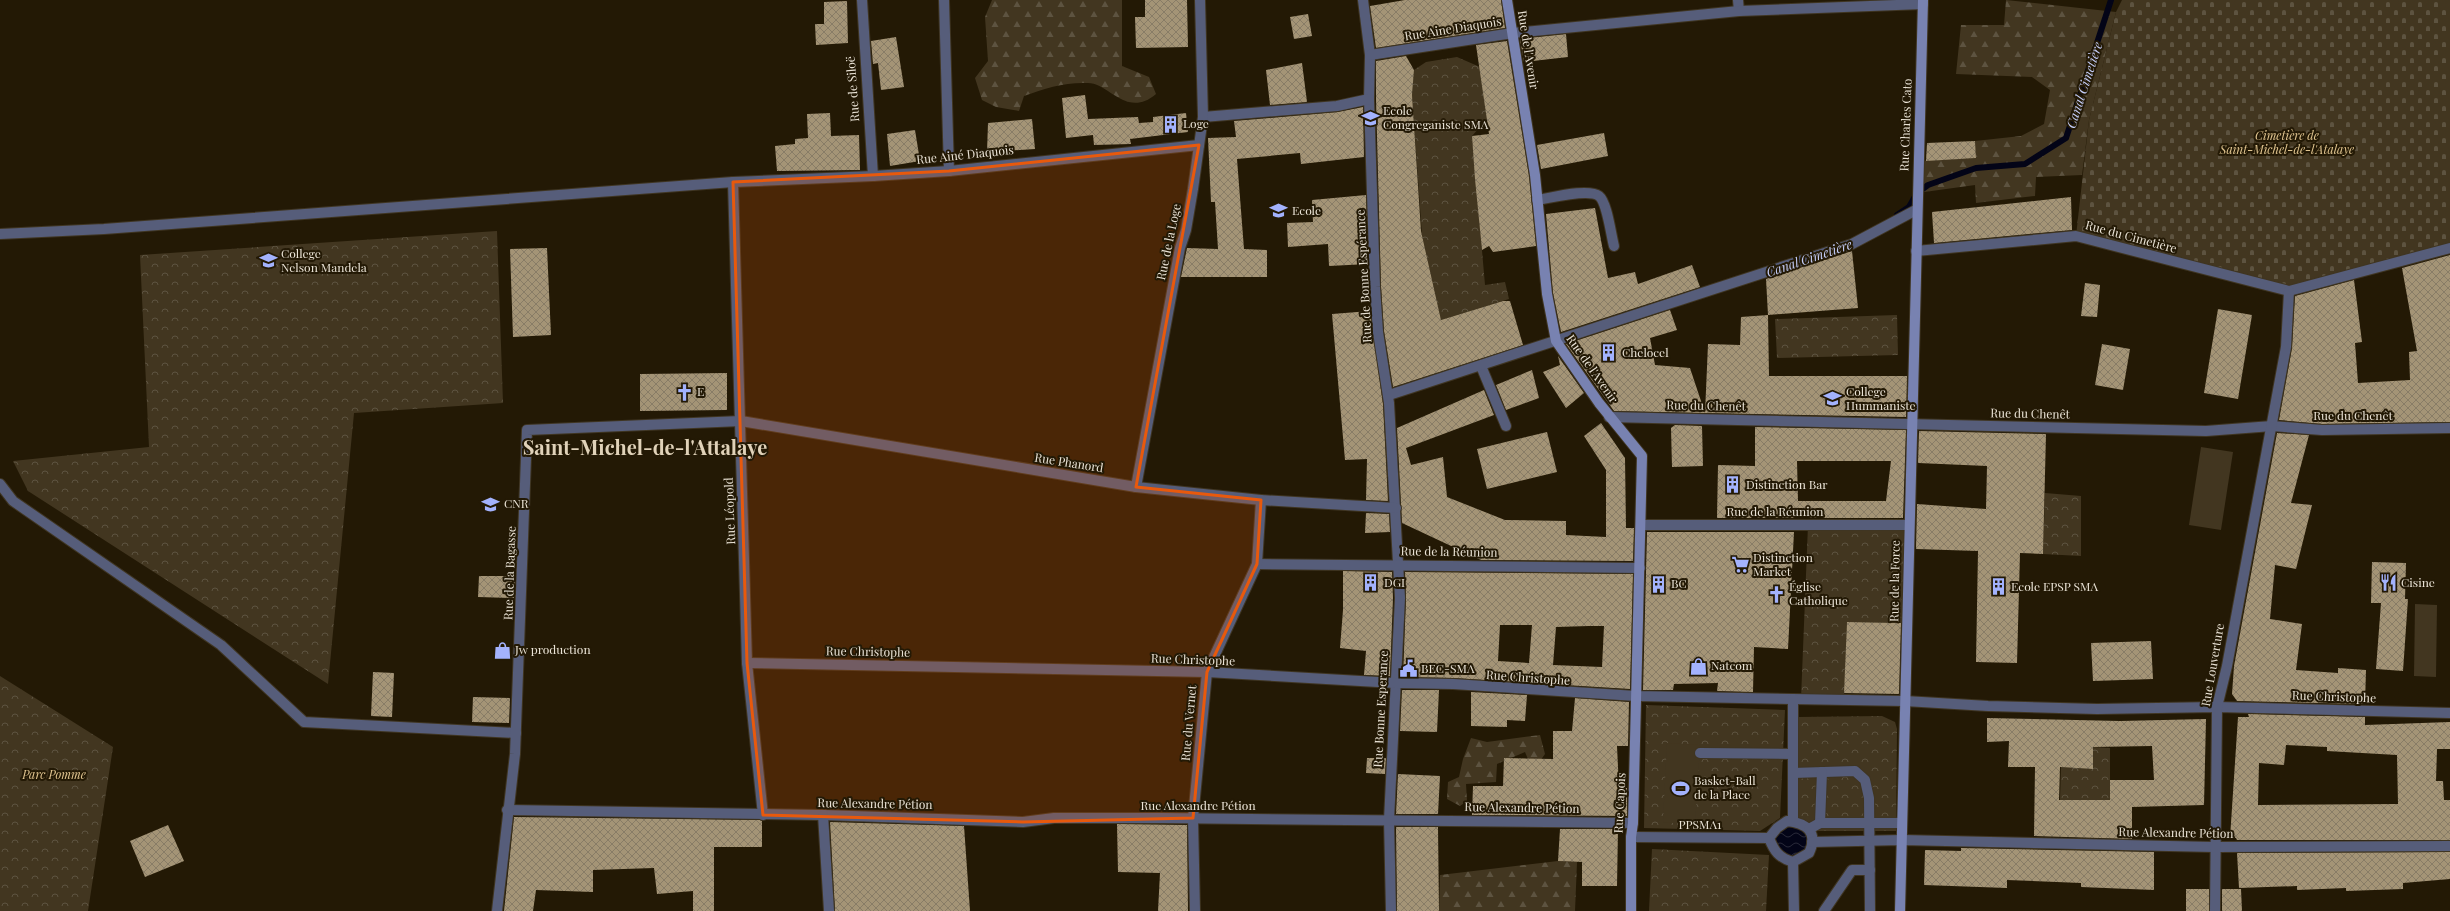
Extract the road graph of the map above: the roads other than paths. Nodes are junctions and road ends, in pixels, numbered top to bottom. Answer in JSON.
{"nodes":[{"id":1,"x":862,"y":0,"type":"edge"},
{"id":2,"x":944,"y":0,"type":"edge"},
{"id":3,"x":1200,"y":0,"type":"edge"},
{"id":4,"x":1364,"y":0,"type":"edge"},
{"id":5,"x":1508,"y":0,"type":"edge"},
{"id":6,"x":1738,"y":0,"type":"edge"},
{"id":7,"x":1923,"y":2,"type":"edge"},
{"id":8,"x":1739,"y":11,"type":"junction"},
{"id":9,"x":1513,"y":33,"type":"junction"},
{"id":10,"x":1370,"y":55,"type":"junction"},
{"id":11,"x":1369,"y":99,"type":"junction"},
{"id":12,"x":1203,"y":117,"type":"junction"},
{"id":13,"x":1199,"y":146,"type":"junction"},
{"id":14,"x":949,"y":171,"type":"junction"},
{"id":15,"x":873,"y":176,"type":"junction"},
{"id":16,"x":733,"y":182,"type":"junction"},
{"id":17,"x":1538,"y":200,"type":"junction"},
{"id":18,"x":1916,"y":210,"type":"junction"},
{"id":19,"x":0,"y":234,"type":"edge"},
{"id":20,"x":1614,"y":246,"type":"dead end"},
{"id":21,"x":2450,"y":248,"type":"edge"},
{"id":22,"x":1916,"y":251,"type":"junction"},
{"id":23,"x":2289,"y":291,"type":"junction"},
{"id":24,"x":1556,"y":341,"type":"junction"},
{"id":25,"x":1480,"y":366,"type":"junction"},
{"id":26,"x":1389,"y":395,"type":"junction"},
{"id":27,"x":1610,"y":417,"type":"junction"},
{"id":28,"x":741,"y":422,"type":"junction"},
{"id":29,"x":1911,"y":424,"type":"junction"},
{"id":30,"x":1506,"y":426,"type":"dead end"},
{"id":31,"x":2272,"y":426,"type":"junction"},
{"id":32,"x":2450,"y":428,"type":"edge"},
{"id":33,"x":0,"y":484,"type":"edge"},
{"id":34,"x":1136,"y":487,"type":"junction"},
{"id":35,"x":1261,"y":500,"type":"junction"},
{"id":36,"x":1396,"y":508,"type":"junction"},
{"id":37,"x":1641,"y":525,"type":"junction"},
{"id":38,"x":1909,"y":525,"type":"junction"},
{"id":39,"x":1257,"y":564,"type":"junction"},
{"id":40,"x":1400,"y":564,"type":"junction"},
{"id":41,"x":1640,"y":568,"type":"junction"},
{"id":42,"x":1400,"y":598,"type":"joint"},
{"id":43,"x":747,"y":663,"type":"junction"},
{"id":44,"x":1207,"y":672,"type":"junction"},
{"id":45,"x":1395,"y":683,"type":"junction"},
{"id":46,"x":1636,"y":696,"type":"junction"},
{"id":47,"x":1794,"y":699,"type":"junction"},
{"id":48,"x":1905,"y":701,"type":"junction"},
{"id":49,"x":2217,"y":707,"type":"junction"},
{"id":50,"x":2450,"y":713,"type":"edge"},
{"id":51,"x":516,"y":732,"type":"junction"},
{"id":52,"x":1700,"y":753,"type":"dead end"},
{"id":53,"x":1794,"y":754,"type":"junction"},
{"id":54,"x":1822,"y":772,"type":"junction"},
{"id":55,"x":1793,"y":773,"type":"junction"},
{"id":56,"x":507,"y":810,"type":"junction"},
{"id":57,"x":763,"y":815,"type":"junction"},
{"id":58,"x":823,"y":815,"type":"junction"},
{"id":59,"x":1193,"y":818,"type":"junction"},
{"id":60,"x":1389,"y":820,"type":"junction"},
{"id":61,"x":1792,"y":821,"type":"junction"},
{"id":62,"x":1633,"y":823,"type":"junction"},
{"id":63,"x":1870,"y":823,"type":"junction"},
{"id":64,"x":1902,"y":823,"type":"junction"},
{"id":65,"x":1820,"y":824,"type":"junction"},
{"id":66,"x":1809,"y":829,"type":"junction"},
{"id":67,"x":1631,"y":838,"type":"junction"},
{"id":68,"x":1769,"y":838,"type":"junction"},
{"id":69,"x":1902,"y":840,"type":"junction"},
{"id":70,"x":1870,"y":841,"type":"junction"},
{"id":71,"x":1812,"y":842,"type":"junction"},
{"id":72,"x":2450,"y":846,"type":"edge"},
{"id":73,"x":2214,"y":847,"type":"junction"},
{"id":74,"x":1793,"y":862,"type":"junction"},
{"id":75,"x":1870,"y":870,"type":"junction"},
{"id":76,"x":497,"y":911,"type":"edge"},
{"id":77,"x":830,"y":911,"type":"edge"},
{"id":78,"x":1195,"y":911,"type":"edge"},
{"id":79,"x":1391,"y":911,"type":"edge"},
{"id":80,"x":1631,"y":911,"type":"edge"},
{"id":81,"x":1794,"y":911,"type":"edge"},
{"id":82,"x":1824,"y":911,"type":"edge"},
{"id":83,"x":1870,"y":911,"type":"edge"},
{"id":84,"x":1900,"y":911,"type":"edge"},
{"id":85,"x":2215,"y":911,"type":"edge"}],
"edges":[{"from":1,"to":15,"type":"street","name":"Rue de Siloë"},
{"from":2,"to":14,"type":"street"},
{"from":3,"to":12,"type":"street","name":"Rue de la Loge"},
{"from":4,"to":10,"type":"street","name":"Rue de Bonne Espérance"},
{"from":5,"to":9,"type":"main road","name":"Rue de l'Avenir"},
{"from":6,"to":8,"type":"street"},
{"from":7,"to":8,"type":"street","name":"Rue Aine Diaquois"},
{"from":7,"to":18,"type":"main road","name":"Rue Charles Cato"},
{"from":8,"to":9,"type":"street","name":"Rue Aine Diaquois"},
{"from":9,"to":10,"type":"street","name":"Rue Aine Diaquois"},
{"from":9,"to":17,"type":"main road","name":"Rue de l'Avenir"},
{"from":10,"to":11,"type":"street","name":"Rue de Bonne Espérance"},
{"from":11,"to":12,"type":"street"},
{"from":11,"to":26,"type":"street","name":"Rue de Bonne Espérance"},
{"from":12,"to":13,"type":"street","name":"Rue de la Loge"},
{"from":13,"to":14,"type":"street","name":"Rue Ainé Diaquois"},
{"from":13,"to":34,"type":"street","name":"Rue de la Loge"},
{"from":14,"to":15,"type":"street","name":"Rue Ainé Diaquois"},
{"from":15,"to":16,"type":"street","name":"Rue Ainé Diaquois"},
{"from":16,"to":19,"type":"street","name":"Rue Ainé Diaquois"},
{"from":16,"to":28,"type":"street","name":"Rue Léopold"},
{"from":17,"to":20,"type":"street"},
{"from":17,"to":24,"type":"main road","name":"Rue de l'Avenir"},
{"from":18,"to":22,"type":"main road","name":"Rue Charles Cato"},
{"from":18,"to":24,"type":"street"},
{"from":21,"to":23,"type":"street"},
{"from":22,"to":23,"type":"street","name":"Rue du Cimetière"},
{"from":22,"to":29,"type":"main road","name":"Rue de la Force"},
{"from":23,"to":31,"type":"street","name":"Rue Louverture"},
{"from":24,"to":25,"type":"street"},
{"from":24,"to":27,"type":"main road","name":"Rue de l'Avenir"},
{"from":25,"to":26,"type":"street"},
{"from":25,"to":30,"type":"street"},
{"from":26,"to":36,"type":"street","name":"Rue de Bonne Espérance"},
{"from":27,"to":29,"type":"street","name":"Rue du Chenêt"},
{"from":27,"to":37,"type":"main road","name":"Rue de l'Avenir"},
{"from":28,"to":34,"type":"street","name":"Rue Phanord"},
{"from":28,"to":43,"type":"street","name":"Rue Léopold"},
{"from":28,"to":51,"type":"street","name":"Rue de la Bagasse"},
{"from":29,"to":31,"type":"street","name":"Rue du Chenêt"},
{"from":29,"to":38,"type":"main road","name":"Rue de la Force"},
{"from":31,"to":32,"type":"street","name":"Rue du Chenêt"},
{"from":31,"to":49,"type":"street","name":"Rue Louverture"},
{"from":33,"to":51,"type":"street"},
{"from":34,"to":35,"type":"street","name":"Rue Phanord"},
{"from":35,"to":36,"type":"street","name":"Rue Phanord"},
{"from":35,"to":39,"type":"street","name":"Rue du Vernet"},
{"from":36,"to":40,"type":"street","name":"Rue de Bonne Espérance"},
{"from":37,"to":38,"type":"street","name":"Rue de la Réunion"},
{"from":37,"to":41,"type":"main road","name":"Rue de l'Avenir"},
{"from":38,"to":48,"type":"main road","name":"Rue de la Force"},
{"from":39,"to":40,"type":"street","name":"Rue de la Réunion"},
{"from":39,"to":44,"type":"street","name":"Rue du Vernet"},
{"from":40,"to":41,"type":"street","name":"Rue de la Réunion"},
{"from":40,"to":42,"type":"street","name":"Rue de Bonne Espérance"},
{"from":41,"to":46,"type":"main road","name":"Rue de l'Avenir"},
{"from":42,"to":45,"type":"street","name":"Rue Bonne Esperance"},
{"from":43,"to":44,"type":"street","name":"Rue Christophe"},
{"from":43,"to":57,"type":"street","name":"Rue Léopold"},
{"from":44,"to":45,"type":"street","name":"Rue Christophe"},
{"from":44,"to":59,"type":"street","name":"Rue du Vernet"},
{"from":45,"to":46,"type":"street","name":"Rue Christophe"},
{"from":45,"to":60,"type":"street","name":"Rue Bonne Esperance"},
{"from":46,"to":47,"type":"street","name":"Rue Christophe"},
{"from":46,"to":62,"type":"main road","name":"Rue Capois"},
{"from":47,"to":48,"type":"street","name":"Rue Christophe"},
{"from":47,"to":53,"type":"street"},
{"from":48,"to":49,"type":"street","name":"Rue Christophe"},
{"from":48,"to":64,"type":"main road","name":"Rue de la Force"},
{"from":49,"to":50,"type":"street","name":"Rue Christophe"},
{"from":49,"to":73,"type":"street","name":"Rue Louverture"},
{"from":51,"to":56,"type":"street","name":"Rue de la Bagasse"},
{"from":52,"to":53,"type":"street"},
{"from":53,"to":55,"type":"street"},
{"from":54,"to":55,"type":"street"},
{"from":54,"to":63,"type":"street"},
{"from":54,"to":65,"type":"street"},
{"from":55,"to":61,"type":"street"},
{"from":56,"to":57,"type":"street","name":"Rue Alexandre Pétion"},
{"from":56,"to":76,"type":"street","name":"Rue de la Bagasse"},
{"from":57,"to":58,"type":"street","name":"Rue Alexandre Pétion"},
{"from":58,"to":59,"type":"street","name":"Rue Alexandre Pétion"},
{"from":58,"to":77,"type":"street"},
{"from":59,"to":60,"type":"street","name":"Rue Alexandre Pétion"},
{"from":59,"to":78,"type":"street","name":"Rue du Vernet"},
{"from":60,"to":62,"type":"street","name":"Rue Alexandre Pétion"},
{"from":60,"to":79,"type":"street"},
{"from":61,"to":66,"type":"street"},
{"from":61,"to":68,"type":"street"},
{"from":62,"to":67,"type":"main road","name":"Rue Capois"},
{"from":63,"to":64,"type":"street"},
{"from":63,"to":65,"type":"street"},
{"from":63,"to":70,"type":"street"},
{"from":64,"to":69,"type":"main road","name":"Rue de la Force"},
{"from":65,"to":66,"type":"street"},
{"from":66,"to":71,"type":"street"},
{"from":67,"to":68,"type":"street","name":"PPSMA1"},
{"from":67,"to":80,"type":"main road","name":"Rue Capois"},
{"from":68,"to":74,"type":"street"},
{"from":69,"to":70,"type":"street"},
{"from":69,"to":73,"type":"street","name":"Rue Alexandre Pétion"},
{"from":69,"to":84,"type":"main road","name":"Rue de la Force"},
{"from":70,"to":71,"type":"street"},
{"from":70,"to":75,"type":"street"},
{"from":71,"to":74,"type":"street"},
{"from":72,"to":73,"type":"street","name":"Rue Alexandre Pétion"},
{"from":73,"to":85,"type":"street","name":"Rue Louverture"},
{"from":74,"to":81,"type":"street"},
{"from":75,"to":82,"type":"street"},
{"from":75,"to":83,"type":"street"}]}
